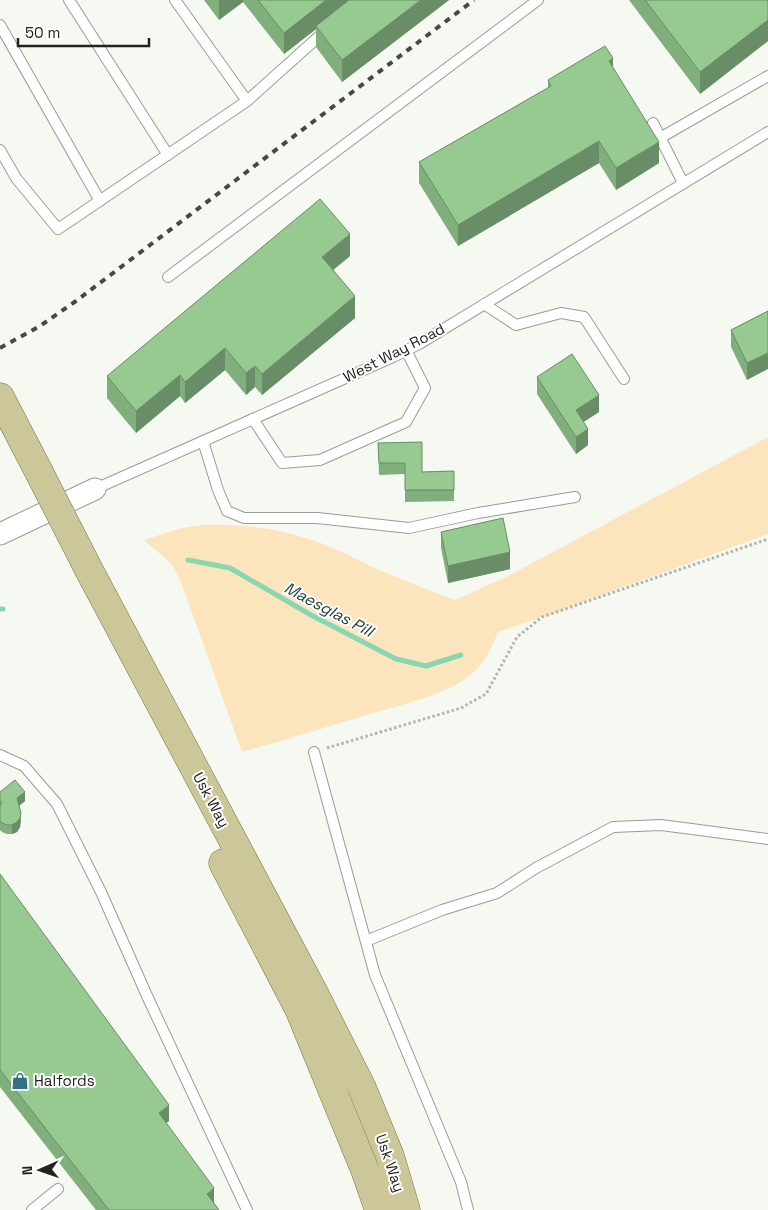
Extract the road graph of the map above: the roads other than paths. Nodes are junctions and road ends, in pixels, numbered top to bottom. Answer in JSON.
{"nodes":[{"id":1,"x":69,"y":0,"type":"edge"},
{"id":2,"x":175,"y":0,"type":"edge"},
{"id":3,"x":538,"y":0,"type":"edge"},
{"id":4,"x":334,"y":24,"type":"edge"},
{"id":5,"x":0,"y":25,"type":"edge"},
{"id":6,"x":768,"y":76,"type":"edge"},
{"id":7,"x":247,"y":101,"type":"junction"},
{"id":8,"x":653,"y":124,"type":"dead end"},
{"id":9,"x":768,"y":132,"type":"edge"},
{"id":10,"x":660,"y":138,"type":"junction"},
{"id":11,"x":0,"y":150,"type":"edge"},
{"id":12,"x":168,"y":155,"type":"junction"},
{"id":13,"x":683,"y":183,"type":"junction"},
{"id":14,"x":100,"y":201,"type":"junction"},
{"id":15,"x":168,"y":277,"type":"dead end"},
{"id":16,"x":484,"y":304,"type":"junction"},
{"id":17,"x":406,"y":350,"type":"junction"},
{"id":18,"x":624,"y":379,"type":"dead end"},
{"id":19,"x":2,"y":401,"type":"edge"},
{"id":20,"x":253,"y":419,"type":"junction"},
{"id":21,"x":0,"y":432,"type":"edge"},
{"id":22,"x":203,"y":441,"type":"junction"},
{"id":23,"x":32,"y":476,"type":"junction"},
{"id":24,"x":95,"y":489,"type":"joint"},
{"id":25,"x":575,"y":496,"type":"dead end"},
{"id":26,"x":0,"y":534,"type":"edge"},
{"id":27,"x":82,"y":572,"type":"junction"},
{"id":28,"x":314,"y":752,"type":"road end"},
{"id":29,"x":0,"y":755,"type":"edge"},
{"id":30,"x":768,"y":840,"type":"edge"},
{"id":31,"x":366,"y":941,"type":"junction"},
{"id":32,"x":58,"y":1189,"type":"dead end"},
{"id":33,"x":32,"y":1210,"type":"edge"},
{"id":34,"x":247,"y":1210,"type":"edge"},
{"id":35,"x":379,"y":1210,"type":"edge"},
{"id":36,"x":406,"y":1210,"type":"edge"},
{"id":37,"x":468,"y":1210,"type":"edge"}],
"edges":[{"from":1,"to":12,"type":"lane"},
{"from":2,"to":7,"type":"lane"},
{"from":3,"to":15,"type":"lane"},
{"from":4,"to":7,"type":"lane"},
{"from":5,"to":14,"type":"lane"},
{"from":6,"to":10,"type":"lane"},
{"from":7,"to":12,"type":"lane"},
{"from":8,"to":10,"type":"lane"},
{"from":9,"to":13,"type":"lane","name":"West Way Road"},
{"from":10,"to":13,"type":"lane"},
{"from":11,"to":14,"type":"lane"},
{"from":12,"to":14,"type":"lane"},
{"from":13,"to":16,"type":"lane","name":"West Way Road"},
{"from":16,"to":17,"type":"lane","name":"West Way Road"},
{"from":16,"to":18,"type":"lane"},
{"from":17,"to":20,"type":"lane","name":"West Way Road"},
{"from":17,"to":20,"type":"lane"},
{"from":19,"to":23,"type":"main road","name":"Usk Way"},
{"from":20,"to":22,"type":"lane","name":"West Way Road"},
{"from":21,"to":23,"type":"main road","name":"Usk Way"},
{"from":22,"to":24,"type":"lane","name":"West Way Road"},
{"from":22,"to":25,"type":"lane"},
{"from":23,"to":27,"type":"main road","name":"Usk Way","bridge":true},
{"from":24,"to":26,"type":"street","name":"West Way Road"},
{"from":27,"to":35,"type":"main road","name":"Usk Way"},
{"from":27,"to":36,"type":"main road","name":"Usk Way"},
{"from":28,"to":31,"type":"lane"},
{"from":29,"to":34,"type":"lane"},
{"from":30,"to":31,"type":"lane"},
{"from":31,"to":37,"type":"lane"},
{"from":32,"to":33,"type":"lane"}]}
